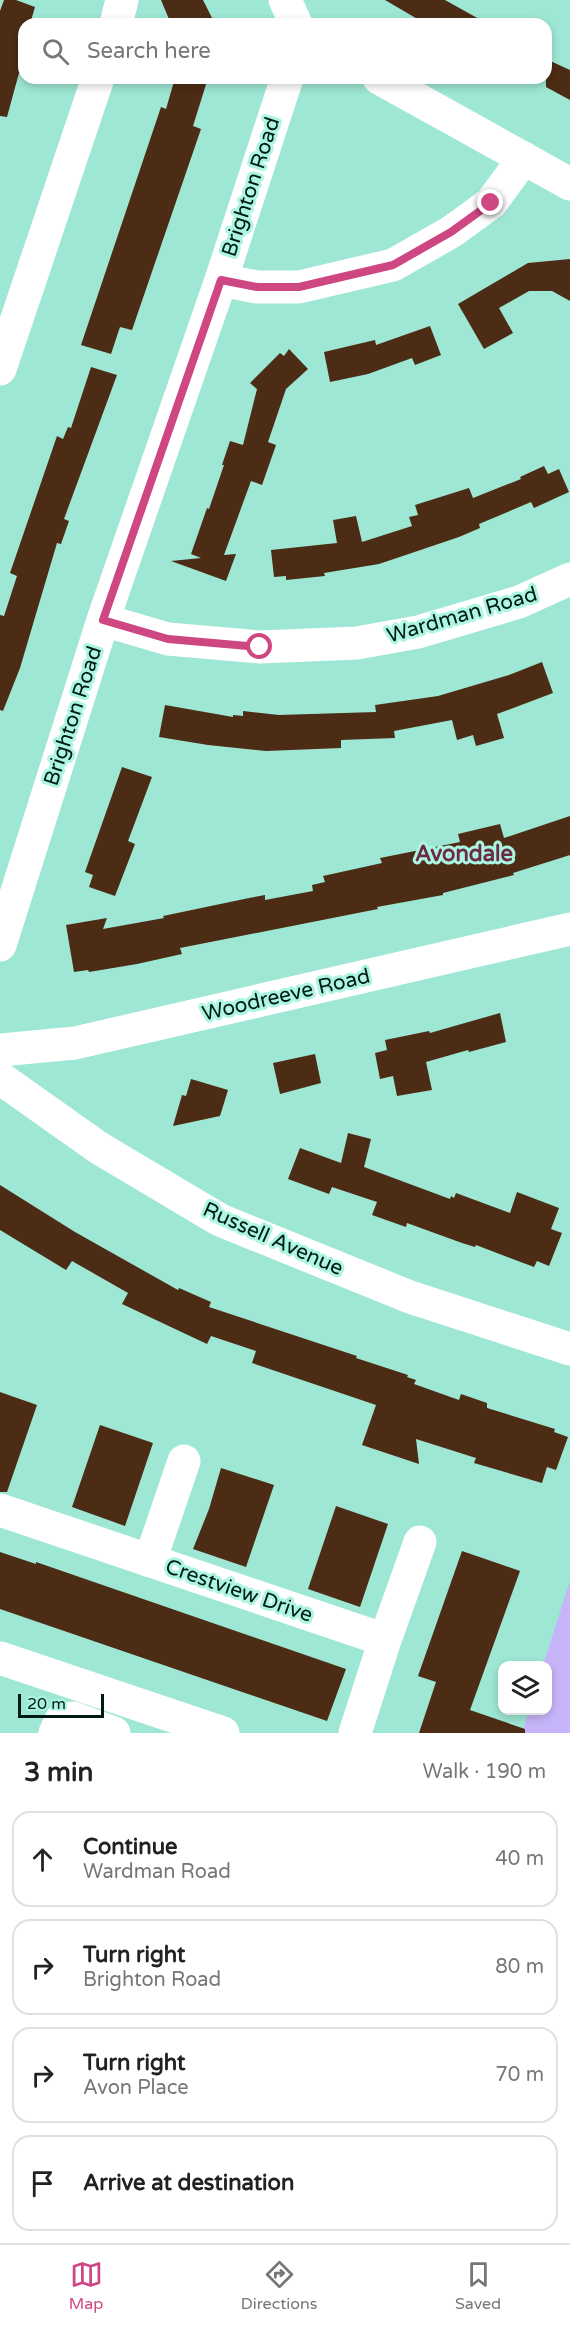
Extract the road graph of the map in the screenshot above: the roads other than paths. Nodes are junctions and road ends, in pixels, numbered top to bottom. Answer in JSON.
{"nodes":[{"id":1,"x":122,"y":0,"type":"edge"},
{"id":2,"x":285,"y":0,"type":"edge"},
{"id":3,"x":118,"y":18,"type":"edge"},
{"id":4,"x":293,"y":18,"type":"edge"},
{"id":5,"x":96,"y":84,"type":"edge"},
{"id":6,"x":285,"y":84,"type":"edge"},
{"id":7,"x":390,"y":84,"type":"edge"},
{"id":8,"x":524,"y":158,"type":"junction"},
{"id":9,"x":570,"y":184,"type":"edge"},
{"id":10,"x":221,"y":280,"type":"junction"},
{"id":11,"x":0,"y":369,"type":"edge"},
{"id":12,"x":570,"y":579,"type":"edge"},
{"id":13,"x":103,"y":620,"type":"junction"},
{"id":14,"x":570,"y":929,"type":"edge"},
{"id":15,"x":0,"y":945,"type":"edge"},
{"id":16,"x":0,"y":1050,"type":"edge"},
{"id":17,"x":0,"y":1078,"type":"edge"},
{"id":18,"x":570,"y":1349,"type":"edge"},
{"id":19,"x":184,"y":1461,"type":"dead end"},
{"id":20,"x":0,"y":1510,"type":"edge"},
{"id":21,"x":420,"y":1542,"type":"dead end"},
{"id":22,"x":150,"y":1561,"type":"junction"},
{"id":23,"x":385,"y":1640,"type":"junction"},
{"id":24,"x":0,"y":1658,"type":"edge"},
{"id":25,"x":55,"y":1733,"type":"edge"},
{"id":26,"x":114,"y":1733,"type":"edge"},
{"id":27,"x":223,"y":1733,"type":"edge"},
{"id":28,"x":355,"y":1733,"type":"edge"}],
"edges":[{"from":1,"to":3,"type":"street"},
{"from":2,"to":4,"type":"street"},
{"from":5,"to":11,"type":"street"},
{"from":6,"to":10,"type":"street","name":"Brighton Road"},
{"from":7,"to":8,"type":"street"},
{"from":8,"to":9,"type":"street"},
{"from":8,"to":10,"type":"street"},
{"from":10,"to":13,"type":"street","name":"Brighton Road"},
{"from":12,"to":13,"type":"street","name":"Wardman Road"},
{"from":13,"to":15,"type":"street","name":"Brighton Road"},
{"from":14,"to":16,"type":"street","name":"Woodreeve Road"},
{"from":17,"to":18,"type":"street","name":"Russell Avenue"},
{"from":19,"to":22,"type":"street"},
{"from":20,"to":22,"type":"street","name":"Crestview Drive"},
{"from":21,"to":23,"type":"street"},
{"from":22,"to":23,"type":"street","name":"Crestview Drive"},
{"from":23,"to":28,"type":"street"},
{"from":24,"to":27,"type":"street"},
{"from":25,"to":26,"type":"street"}]}
